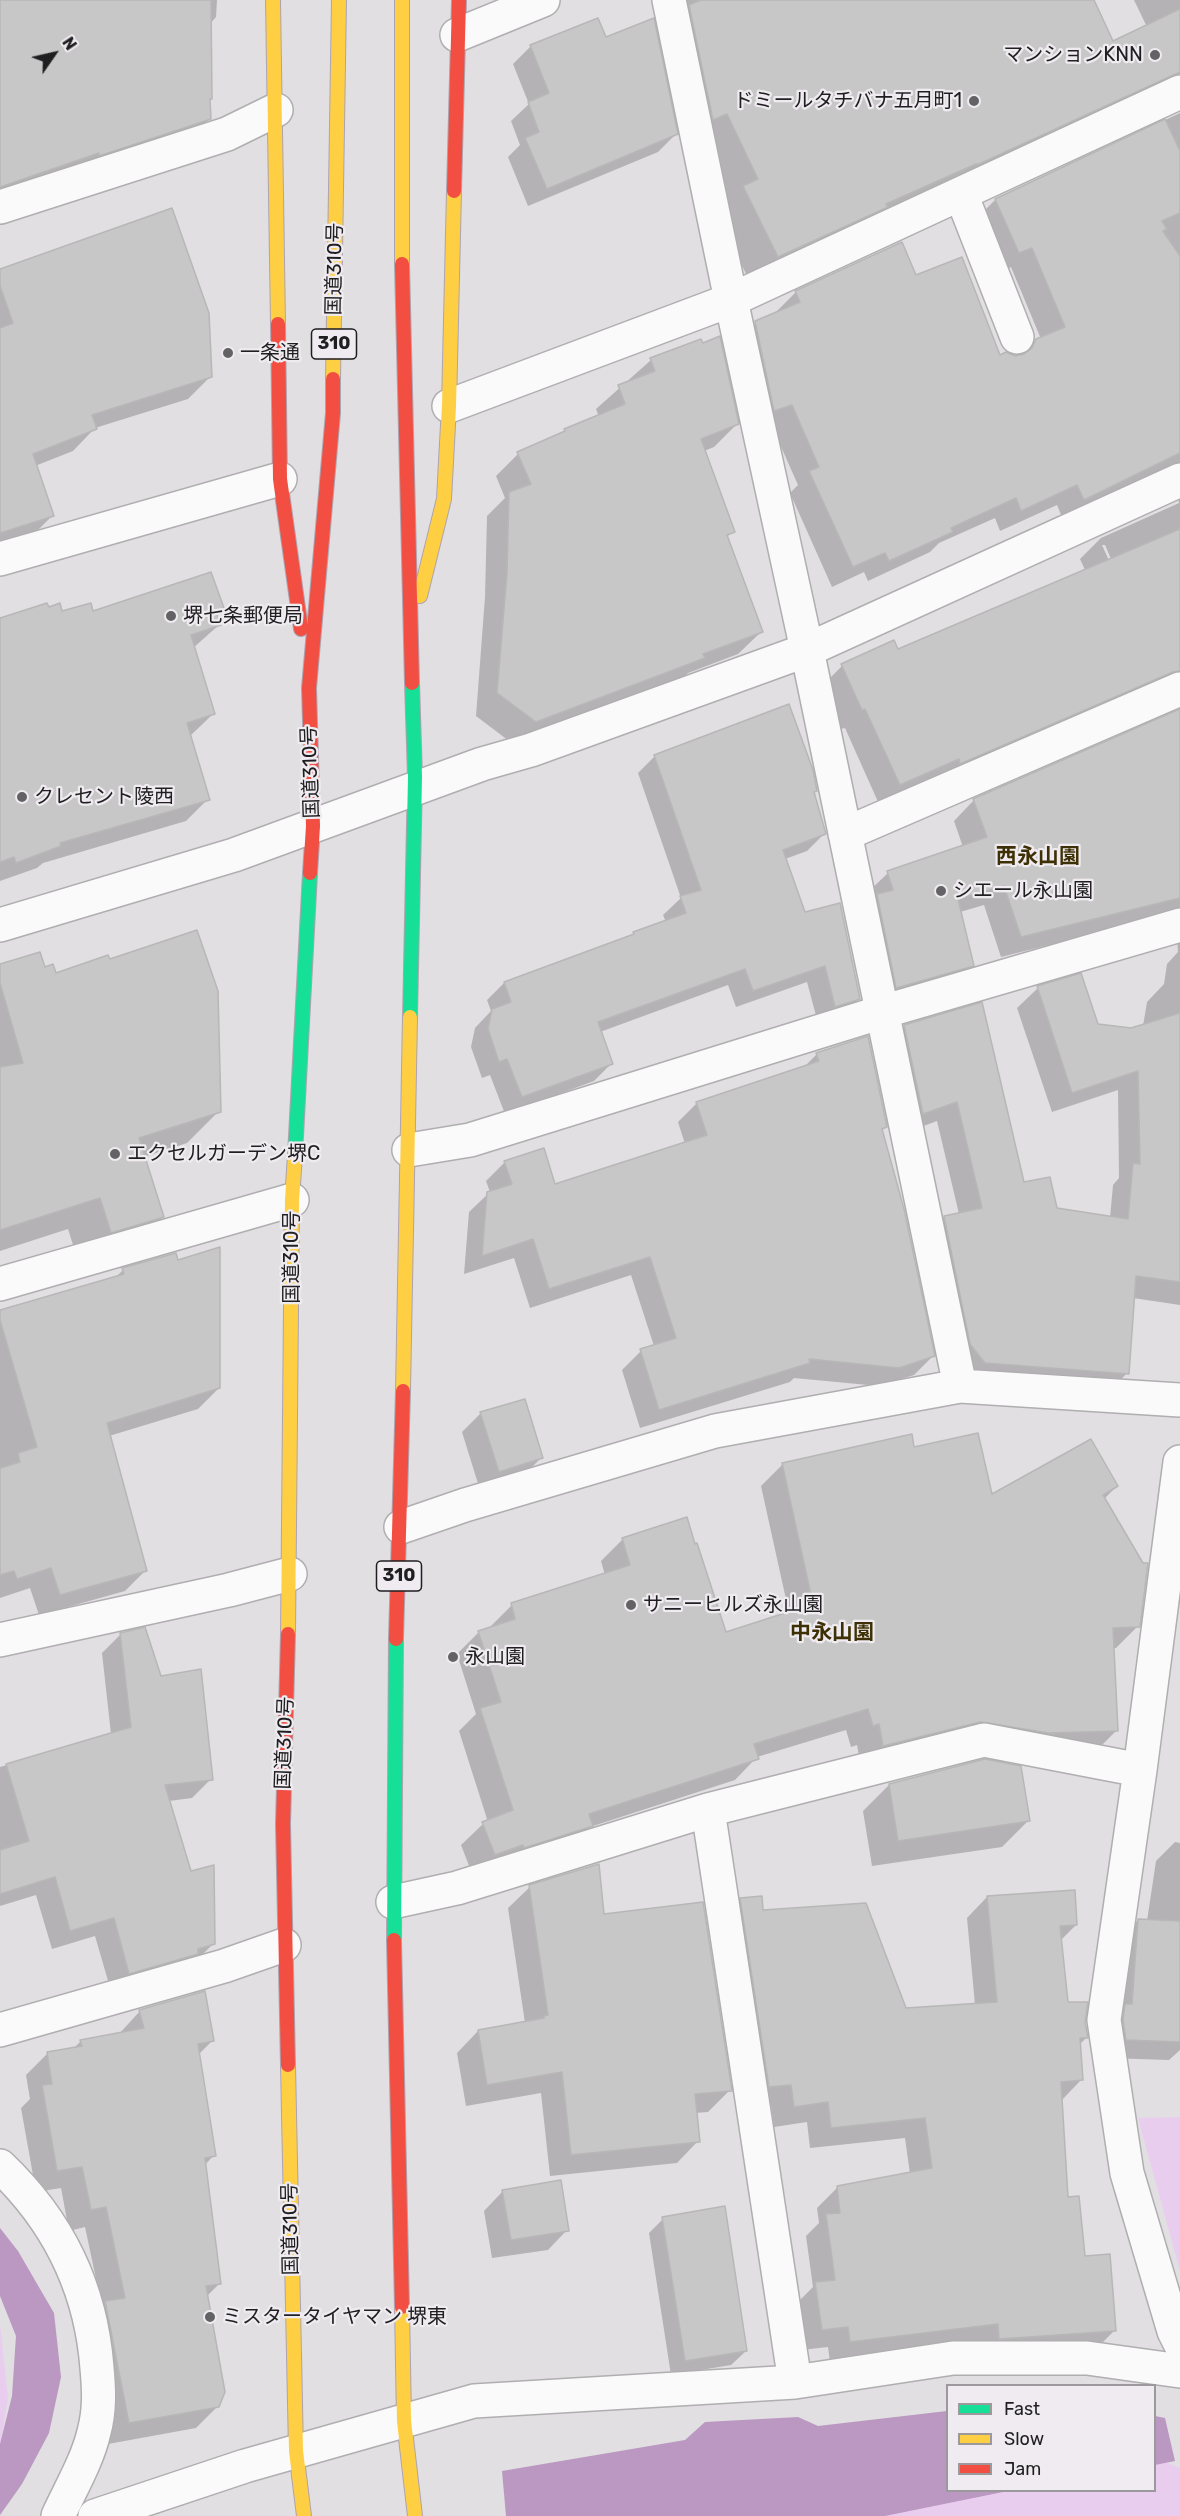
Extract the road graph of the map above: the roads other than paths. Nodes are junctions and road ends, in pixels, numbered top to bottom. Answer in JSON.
{"nodes":[{"id":1,"x":273,"y":0,"type":"edge"},
{"id":2,"x":339,"y":0,"type":"edge"},
{"id":3,"x":402,"y":0,"type":"edge"},
{"id":4,"x":459,"y":0,"type":"edge"},
{"id":5,"x":543,"y":0,"type":"edge"},
{"id":6,"x":669,"y":0,"type":"edge"},
{"id":7,"x":457,"y":35,"type":"junction"},
{"id":8,"x":1180,"y":92,"type":"edge"},
{"id":9,"x":276,"y":110,"type":"junction"},
{"id":10,"x":961,"y":194,"type":"junction"},
{"id":11,"x":0,"y":207,"type":"edge"},
{"id":12,"x":731,"y":300,"type":"junction"},
{"id":13,"x":1017,"y":337,"type":"dead end"},
{"id":14,"x":449,"y":406,"type":"junction"},
{"id":15,"x":280,"y":479,"type":"junction"},
{"id":16,"x":1180,"y":480,"type":"edge"},
{"id":17,"x":0,"y":559,"type":"edge"},
{"id":18,"x":410,"y":635,"type":"junction"},
{"id":19,"x":807,"y":650,"type":"junction"},
{"id":20,"x":309,"y":688,"type":"junction"},
{"id":21,"x":1180,"y":689,"type":"edge"},
{"id":22,"x":417,"y":788,"type":"junction"},
{"id":23,"x":313,"y":826,"type":"junction"},
{"id":24,"x":845,"y":834,"type":"junction"},
{"id":25,"x":0,"y":925,"type":"edge"},
{"id":26,"x":1180,"y":925,"type":"edge"},
{"id":27,"x":882,"y":1012,"type":"junction"},
{"id":28,"x":409,"y":1150,"type":"junction"},
{"id":29,"x":292,"y":1200,"type":"junction"},
{"id":30,"x":0,"y":1284,"type":"edge"},
{"id":31,"x":960,"y":1386,"type":"junction"},
{"id":32,"x":1180,"y":1400,"type":"edge"},
{"id":33,"x":1180,"y":1462,"type":"edge"},
{"id":34,"x":401,"y":1527,"type":"junction"},
{"id":35,"x":290,"y":1574,"type":"junction"},
{"id":36,"x":0,"y":1640,"type":"edge"},
{"id":37,"x":1140,"y":1770,"type":"junction"},
{"id":38,"x":708,"y":1810,"type":"junction"},
{"id":39,"x":393,"y":1902,"type":"junction"},
{"id":40,"x":284,"y":1945,"type":"junction"},
{"id":41,"x":0,"y":2030,"type":"edge"},
{"id":42,"x":0,"y":2166,"type":"edge"},
{"id":43,"x":1180,"y":2343,"type":"edge"},
{"id":44,"x":1180,"y":2371,"type":"edge"},
{"id":45,"x":795,"y":2382,"type":"junction"},
{"id":46,"x":404,"y":2421,"type":"junction"},
{"id":47,"x":296,"y":2451,"type":"junction"},
{"id":48,"x":58,"y":2516,"type":"edge"},
{"id":49,"x":95,"y":2516,"type":"edge"},
{"id":50,"x":304,"y":2516,"type":"edge"},
{"id":51,"x":415,"y":2516,"type":"edge"}],
"edges":[{"from":1,"to":9,"type":"highway"},
{"from":2,"to":20,"type":"highway","name":"国道310号","number":"310"},
{"from":3,"to":18,"type":"highway","number":"310"},
{"from":4,"to":7,"type":"highway"},
{"from":5,"to":7,"type":"street"},
{"from":6,"to":12,"type":"street"},
{"from":7,"to":14,"type":"highway"},
{"from":8,"to":10,"type":"street"},
{"from":9,"to":11,"type":"street"},
{"from":9,"to":15,"type":"highway"},
{"from":10,"to":12,"type":"street"},
{"from":10,"to":13,"type":"street"},
{"from":12,"to":14,"type":"street"},
{"from":12,"to":19,"type":"street"},
{"from":14,"to":18,"type":"highway"},
{"from":15,"to":17,"type":"street"},
{"from":15,"to":20,"type":"highway"},
{"from":16,"to":19,"type":"street"},
{"from":18,"to":22,"type":"highway","number":"310"},
{"from":19,"to":22,"type":"street"},
{"from":19,"to":24,"type":"street"},
{"from":20,"to":23,"type":"highway","name":"国道310号","number":"310"},
{"from":21,"to":24,"type":"street"},
{"from":22,"to":23,"type":"street"},
{"from":22,"to":28,"type":"highway","number":"310"},
{"from":23,"to":25,"type":"street"},
{"from":23,"to":29,"type":"highway","name":"国道310号","number":"310"},
{"from":24,"to":27,"type":"street"},
{"from":26,"to":27,"type":"street"},
{"from":27,"to":28,"type":"street"},
{"from":27,"to":31,"type":"street"},
{"from":28,"to":34,"type":"highway","number":"310"},
{"from":29,"to":30,"type":"street"},
{"from":29,"to":35,"type":"highway","name":"国道310号","number":"310"},
{"from":31,"to":32,"type":"street"},
{"from":31,"to":34,"type":"street"},
{"from":33,"to":37,"type":"street"},
{"from":34,"to":39,"type":"highway","number":"310"},
{"from":35,"to":36,"type":"street"},
{"from":35,"to":40,"type":"highway","name":"国道310号","number":"310"},
{"from":37,"to":38,"type":"street"},
{"from":37,"to":43,"type":"street"},
{"from":38,"to":39,"type":"street"},
{"from":38,"to":45,"type":"street"},
{"from":39,"to":46,"type":"highway","number":"310"},
{"from":40,"to":41,"type":"street"},
{"from":40,"to":47,"type":"highway","name":"国道310号","number":"310"},
{"from":42,"to":48,"type":"street"},
{"from":44,"to":45,"type":"street"},
{"from":45,"to":46,"type":"street"},
{"from":46,"to":47,"type":"street"},
{"from":46,"to":51,"type":"highway","number":"310"},
{"from":47,"to":49,"type":"street"},
{"from":47,"to":50,"type":"highway","name":"国道310号","number":"310"}]}
